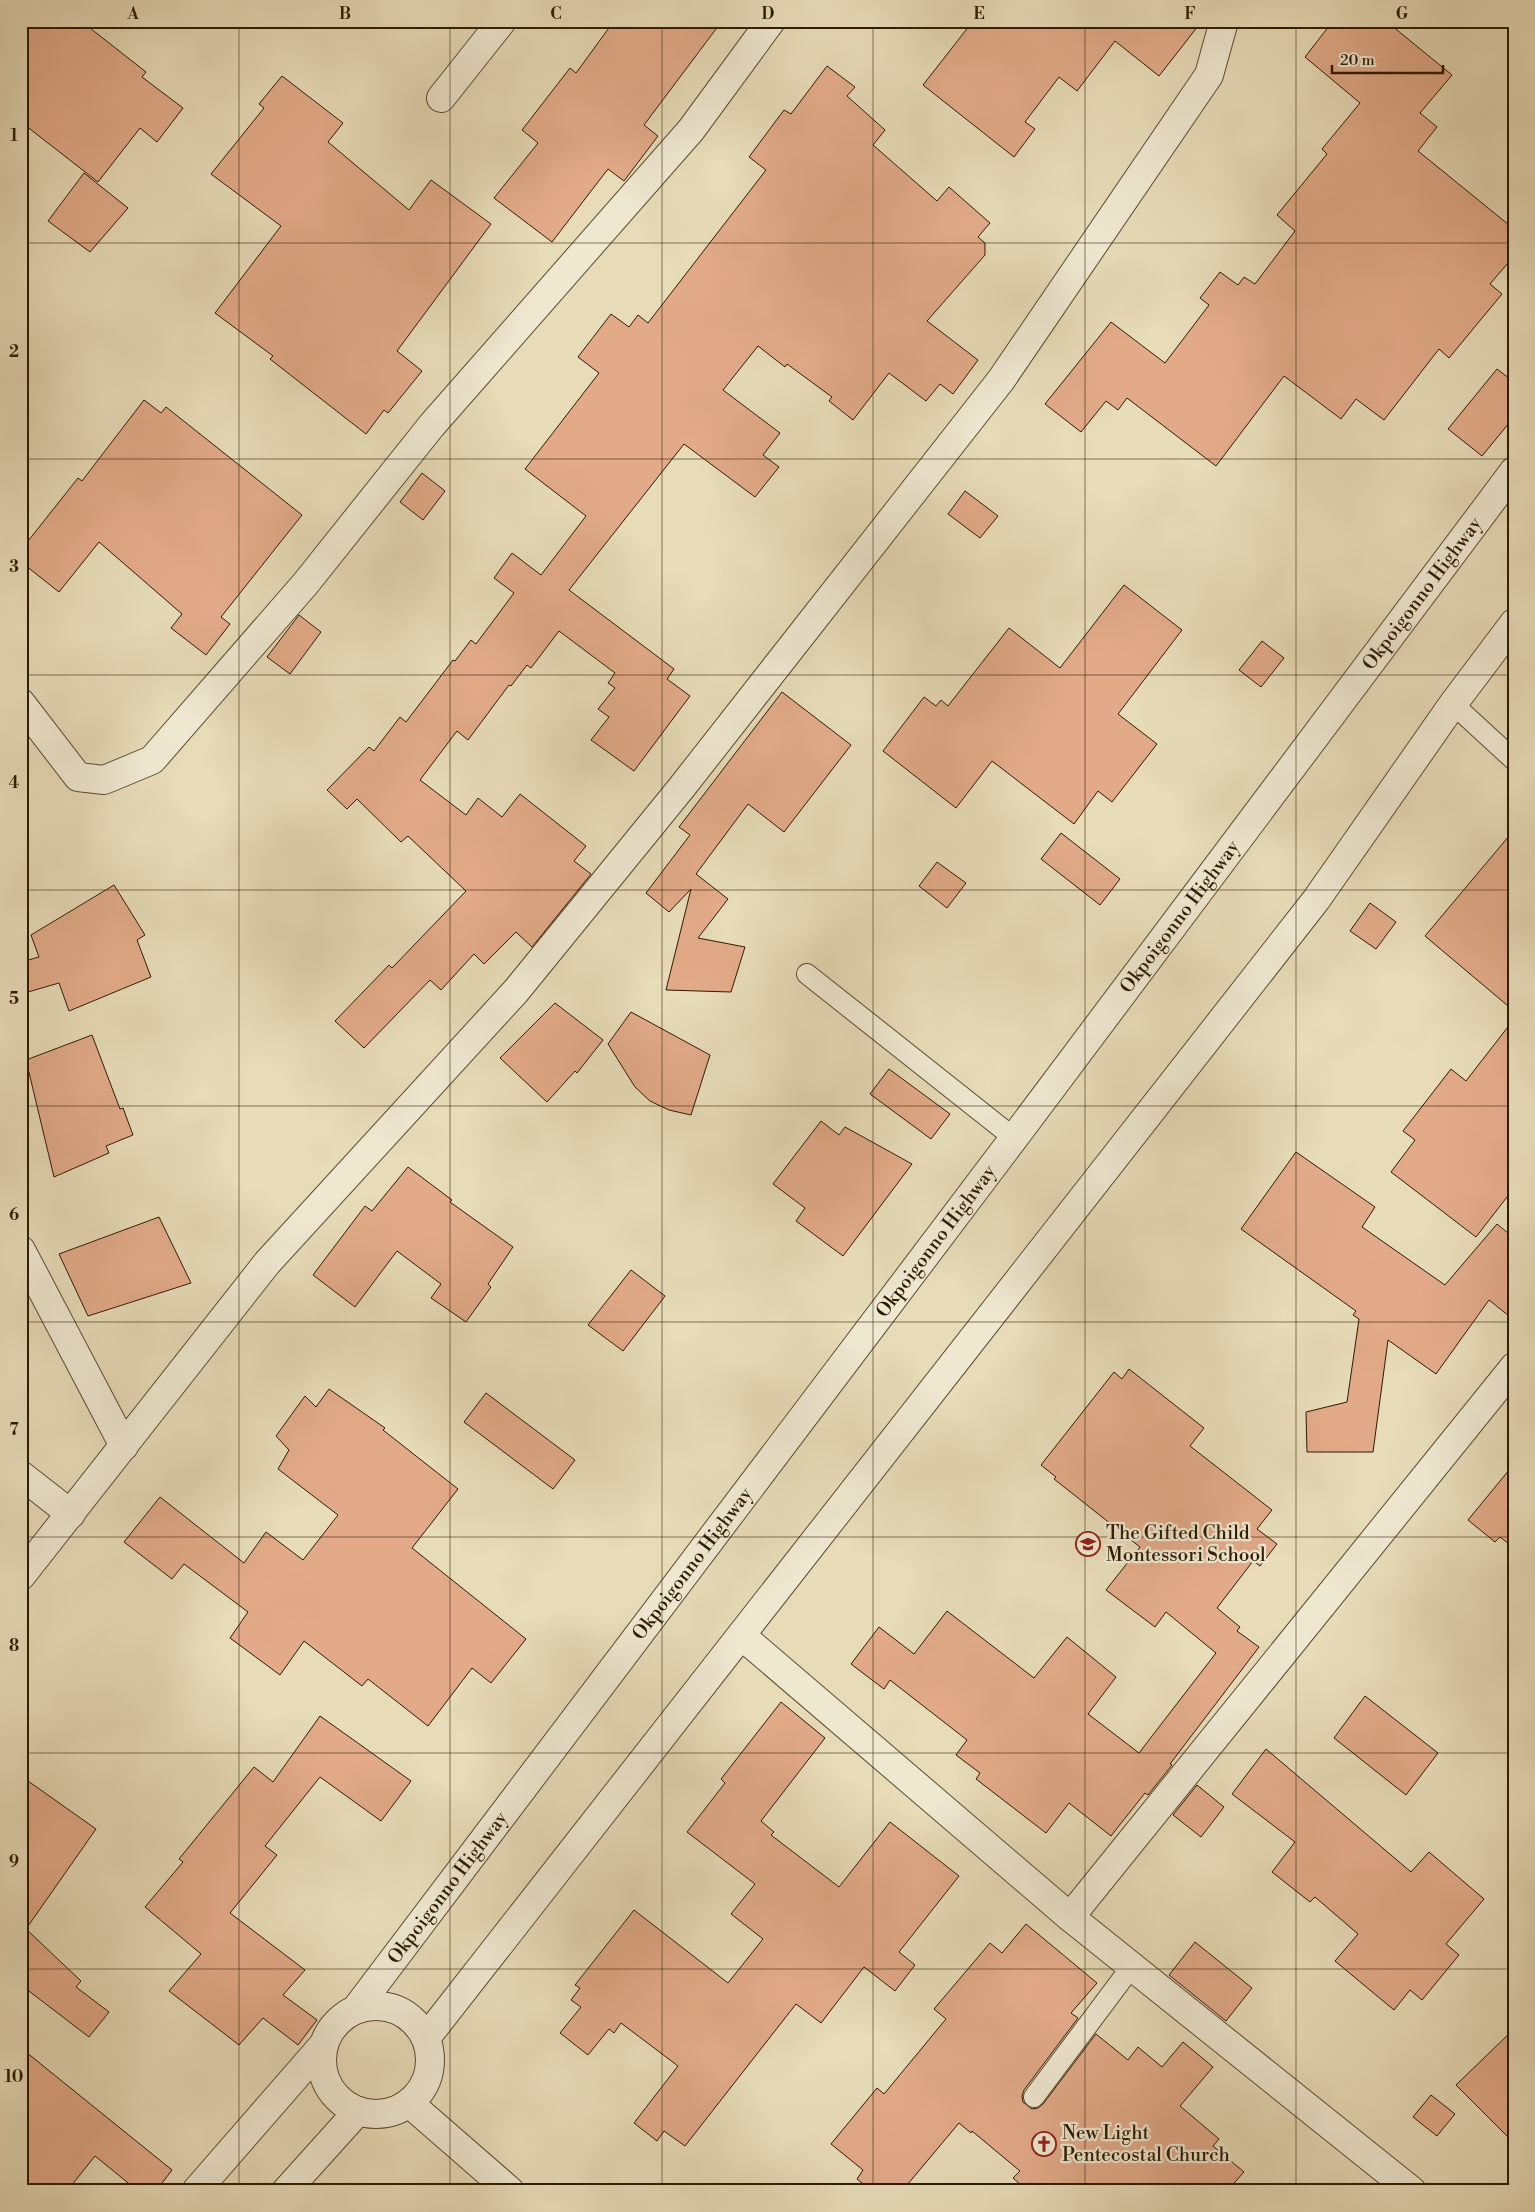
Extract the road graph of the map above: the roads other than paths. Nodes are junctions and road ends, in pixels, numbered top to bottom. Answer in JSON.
{"nodes":[{"id":1,"x":502,"y":21,"type":"edge"},
{"id":2,"x":771,"y":21,"type":"edge"},
{"id":3,"x":1224,"y":21,"type":"edge"},
{"id":4,"x":441,"y":98,"type":"dead end"},
{"id":5,"x":1514,"y":471,"type":"edge"},
{"id":6,"x":1514,"y":623,"type":"edge"},
{"id":7,"x":21,"y":703,"type":"edge"},
{"id":8,"x":1453,"y":704,"type":"junction"},
{"id":9,"x":1514,"y":760,"type":"edge"},
{"id":10,"x":807,"y":974,"type":"dead end"},
{"id":11,"x":1014,"y":1138,"type":"junction"},
{"id":12,"x":21,"y":1250,"type":"edge"},
{"id":13,"x":1514,"y":1367,"type":"edge"},
{"id":14,"x":124,"y":1446,"type":"junction"},
{"id":15,"x":21,"y":1475,"type":"edge"},
{"id":16,"x":71,"y":1514,"type":"junction"},
{"id":17,"x":21,"y":1576,"type":"edge"},
{"id":18,"x":742,"y":1636,"type":"junction"},
{"id":19,"x":1070,"y":1917,"type":"junction"},
{"id":20,"x":1132,"y":1966,"type":"junction"},
{"id":21,"x":356,"y":2009,"type":"junction"},
{"id":22,"x":426,"y":2038,"type":"junction"},
{"id":23,"x":324,"y":2044,"type":"junction"},
{"id":24,"x":1034,"y":2097,"type":"dead end"},
{"id":25,"x":409,"y":2103,"type":"junction"},
{"id":26,"x":358,"y":2111,"type":"junction"},
{"id":27,"x":196,"y":2191,"type":"edge"},
{"id":28,"x":286,"y":2191,"type":"edge"},
{"id":29,"x":510,"y":2191,"type":"edge"},
{"id":30,"x":1412,"y":2191,"type":"edge"}],
"edges":[{"from":1,"to":4,"type":"street"},
{"from":2,"to":7,"type":"street"},
{"from":3,"to":14,"type":"street"},
{"from":5,"to":11,"type":"street","name":"Okpoigonno Highway"},
{"from":6,"to":8,"type":"street"},
{"from":8,"to":9,"type":"lane"},
{"from":8,"to":18,"type":"street"},
{"from":10,"to":11,"type":"lane"},
{"from":11,"to":21,"type":"street","name":"Okpoigonno Highway"},
{"from":12,"to":14,"type":"street"},
{"from":13,"to":19,"type":"street"},
{"from":14,"to":16,"type":"street"},
{"from":15,"to":16,"type":"street"},
{"from":16,"to":17,"type":"street"},
{"from":18,"to":19,"type":"street"},
{"from":18,"to":22,"type":"street"},
{"from":19,"to":20,"type":"street"},
{"from":20,"to":24,"type":"lane"},
{"from":20,"to":30,"type":"street"},
{"from":21,"to":22,"type":"street"},
{"from":21,"to":23,"type":"street"},
{"from":22,"to":25,"type":"street"},
{"from":23,"to":26,"type":"street"},
{"from":23,"to":27,"type":"street"},
{"from":25,"to":26,"type":"street"},
{"from":25,"to":29,"type":"street"},
{"from":26,"to":28,"type":"street"}]}
